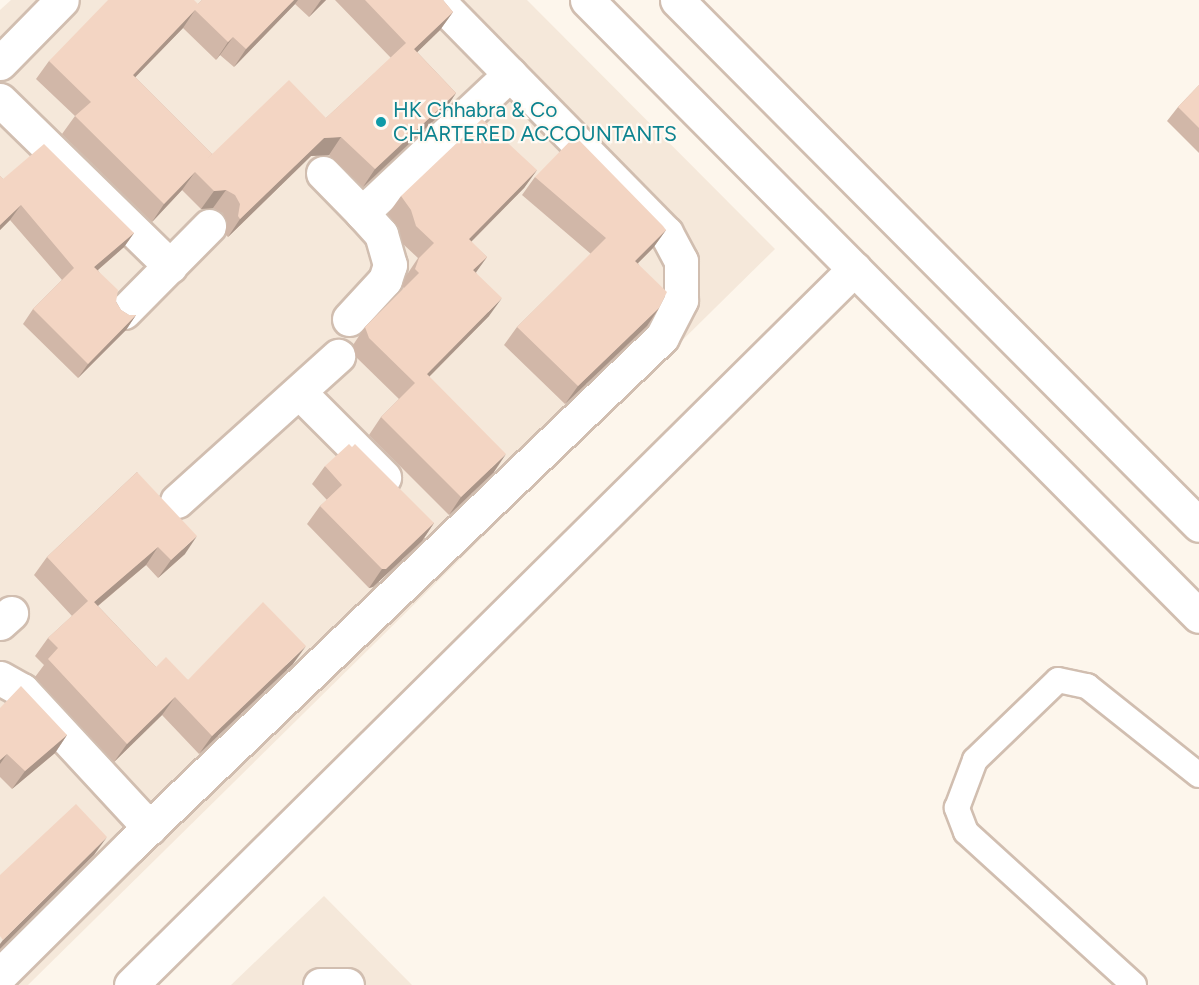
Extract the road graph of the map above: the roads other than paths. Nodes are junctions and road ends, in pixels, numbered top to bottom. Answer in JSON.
{"nodes":[{"id":1,"x":62,"y":0,"type":"edge"},
{"id":2,"x":437,"y":0,"type":"edge"},
{"id":3,"x":587,"y":0,"type":"edge"},
{"id":4,"x":677,"y":0,"type":"edge"},
{"id":5,"x":0,"y":63,"type":"edge"},
{"id":6,"x":510,"y":74,"type":"junction"},
{"id":7,"x":0,"y":100,"type":"edge"},
{"id":8,"x":323,"y":173,"type":"edge"},
{"id":9,"x":362,"y":213,"type":"junction"},
{"id":10,"x":209,"y":226,"type":"dead end"},
{"id":11,"x":170,"y":266,"type":"junction"},
{"id":12,"x":854,"y":269,"type":"junction"},
{"id":13,"x":124,"y":312,"type":"edge"},
{"id":14,"x":349,"y":319,"type":"dead end"},
{"id":15,"x":338,"y":356,"type":"dead end"},
{"id":16,"x":300,"y":393,"type":"junction"},
{"id":17,"x":177,"y":501,"type":"dead end"},
{"id":18,"x":1199,"y":525,"type":"edge"},
{"id":19,"x":448,"y":542,"type":"junction"},
{"id":20,"x":1199,"y":616,"type":"edge"},
{"id":21,"x":0,"y":678,"type":"edge"},
{"id":22,"x":1199,"y":775,"type":"edge"},
{"id":23,"x":150,"y":828,"type":"junction"},
{"id":24,"x":0,"y":975,"type":"edge"},
{"id":25,"x":131,"y":985,"type":"edge"},
{"id":26,"x":320,"y":985,"type":"edge"},
{"id":27,"x":347,"y":985,"type":"edge"},
{"id":28,"x":1134,"y":985,"type":"edge"}],
"edges":[{"from":1,"to":5,"type":"street"},
{"from":2,"to":6,"type":"street"},
{"from":3,"to":12,"type":"street"},
{"from":4,"to":18,"type":"street"},
{"from":6,"to":9,"type":"street"},
{"from":6,"to":19,"type":"street"},
{"from":7,"to":11,"type":"street"},
{"from":8,"to":9,"type":"street"},
{"from":9,"to":14,"type":"street"},
{"from":10,"to":11,"type":"street"},
{"from":11,"to":13,"type":"street"},
{"from":12,"to":20,"type":"street"},
{"from":12,"to":25,"type":"street"},
{"from":15,"to":16,"type":"street"},
{"from":16,"to":17,"type":"street"},
{"from":16,"to":19,"type":"street"},
{"from":19,"to":23,"type":"street"},
{"from":21,"to":23,"type":"street"},
{"from":22,"to":28,"type":"lane"},
{"from":23,"to":24,"type":"street"},
{"from":26,"to":27,"type":"street"}]}
